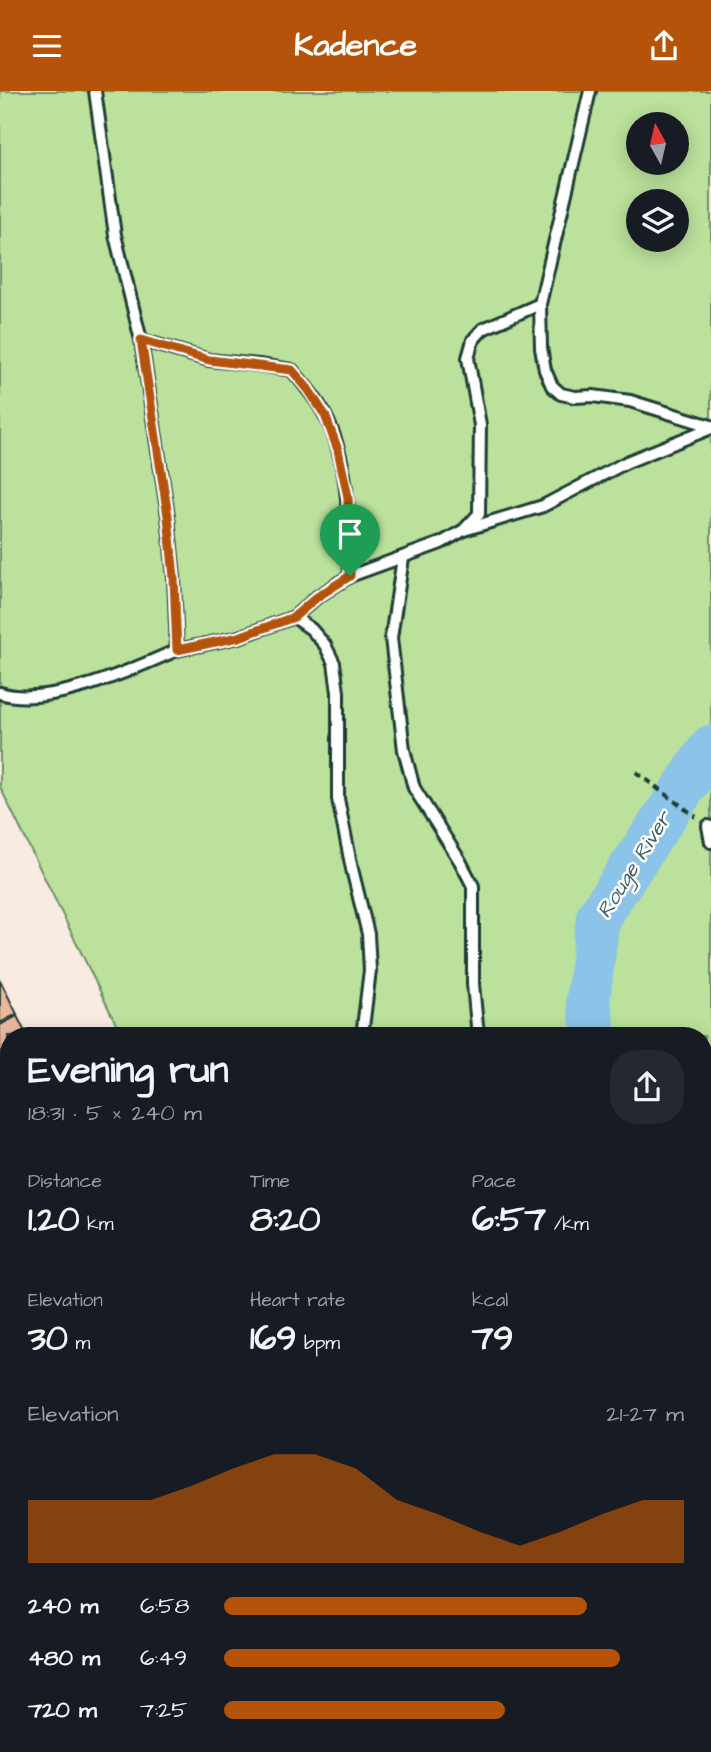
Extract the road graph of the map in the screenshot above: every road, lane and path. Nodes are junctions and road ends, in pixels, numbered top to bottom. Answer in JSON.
{"nodes":[{"id":1,"x":95,"y":91,"type":"edge"},
{"id":2,"x":590,"y":91,"type":"edge"},
{"id":3,"x":540,"y":304,"type":"junction"},
{"id":4,"x":141,"y":340,"type":"junction"},
{"id":5,"x":711,"y":427,"type":"edge"},
{"id":6,"x":464,"y":530,"type":"junction"},
{"id":7,"x":403,"y":558,"type":"junction"},
{"id":8,"x":350,"y":576,"type":"junction"},
{"id":9,"x":294,"y":617,"type":"junction"},
{"id":10,"x":177,"y":650,"type":"junction"},
{"id":11,"x":0,"y":693,"type":"edge"},
{"id":12,"x":636,"y":772,"type":"dead end"},
{"id":13,"x":710,"y":827,"type":"edge"},
{"id":14,"x":711,"y":842,"type":"edge"},
{"id":15,"x":363,"y":1027,"type":"edge"},
{"id":16,"x":477,"y":1027,"type":"edge"}],
"edges":[{"from":1,"to":4,"type":"lane"},
{"from":2,"to":3,"type":"lane"},
{"from":3,"to":5,"type":"lane"},
{"from":3,"to":6,"type":"lane"},
{"from":4,"to":8,"type":"lane"},
{"from":4,"to":10,"type":"lane"},
{"from":5,"to":6,"type":"lane"},
{"from":6,"to":7,"type":"lane"},
{"from":7,"to":8,"type":"lane"},
{"from":7,"to":16,"type":"lane"},
{"from":8,"to":9,"type":"lane"},
{"from":9,"to":10,"type":"lane"},
{"from":9,"to":15,"type":"lane"},
{"from":10,"to":11,"type":"lane"},
{"from":12,"to":13,"type":"path"},
{"from":13,"to":14,"type":"lane"}]}
